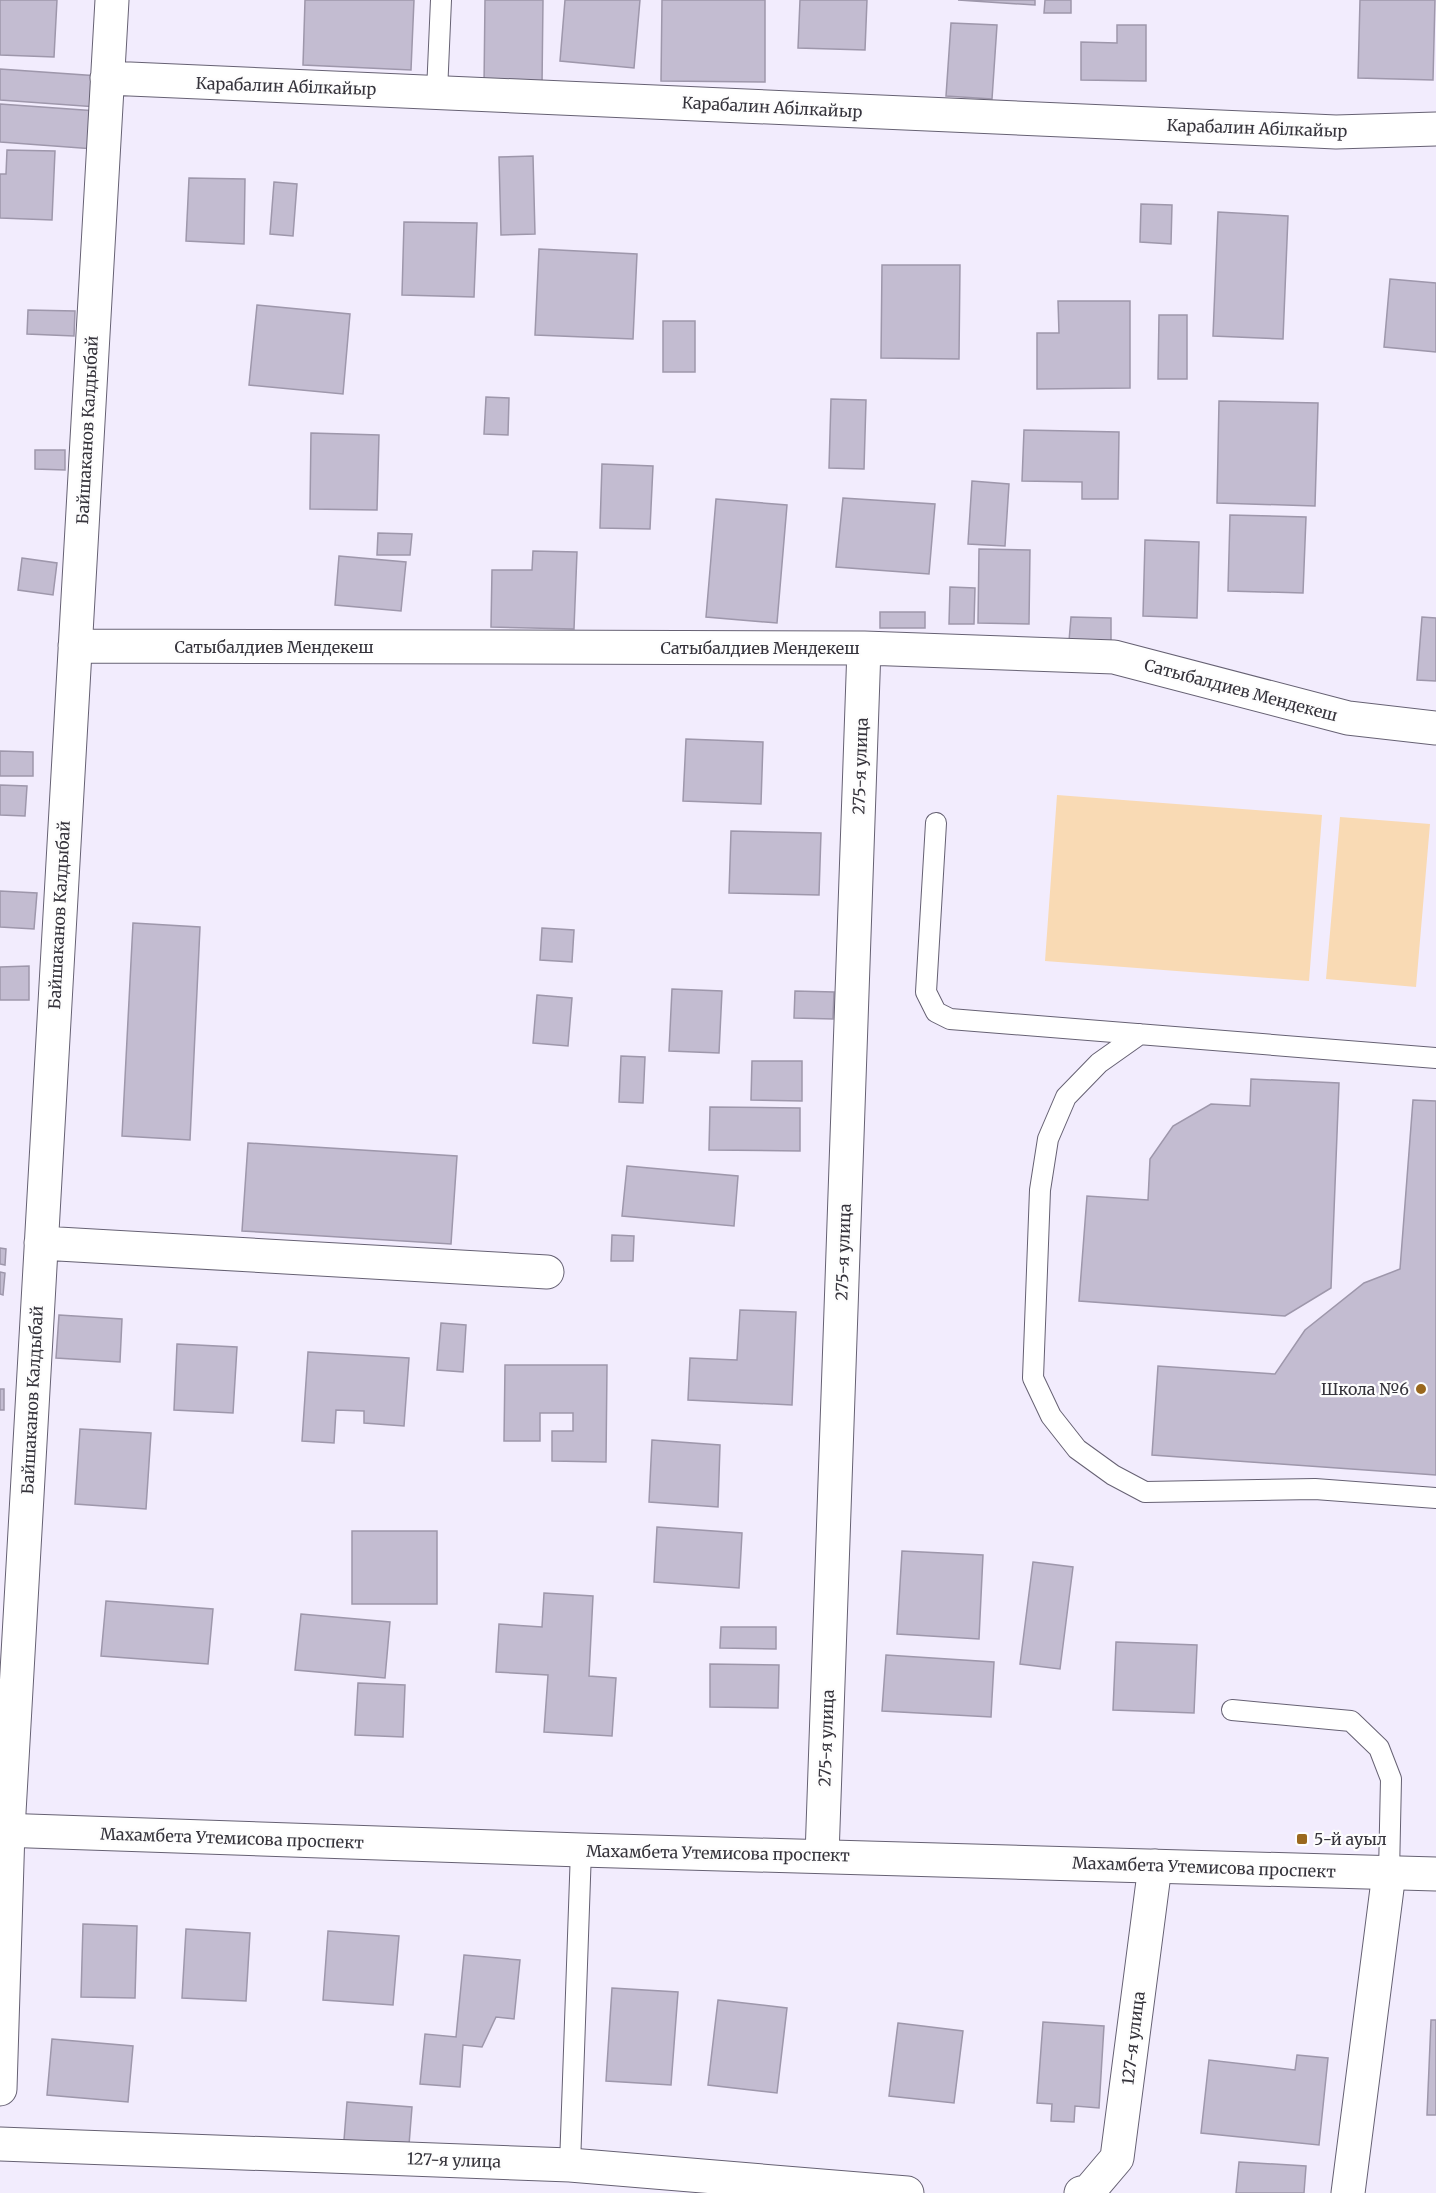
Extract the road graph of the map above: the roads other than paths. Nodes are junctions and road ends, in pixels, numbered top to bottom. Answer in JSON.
{"nodes":[{"id":1,"x":112,"y":0,"type":"edge"},
{"id":2,"x":441,"y":0,"type":"edge"},
{"id":3,"x":107,"y":78,"type":"junction"},
{"id":4,"x":437,"y":92,"type":"junction"},
{"id":5,"x":1436,"y":129,"type":"edge"},
{"id":6,"x":75,"y":646,"type":"junction"},
{"id":7,"x":864,"y":648,"type":"junction"},
{"id":8,"x":1436,"y":728,"type":"edge"},
{"id":9,"x":936,"y":823,"type":"dead end"},
{"id":10,"x":1140,"y":1034,"type":"junction"},
{"id":11,"x":1436,"y":1058,"type":"edge"},
{"id":12,"x":41,"y":1243,"type":"junction"},
{"id":13,"x":547,"y":1272,"type":"dead end"},
{"id":14,"x":1436,"y":1498,"type":"edge"},
{"id":15,"x":1232,"y":1710,"type":"dead end"},
{"id":16,"x":4,"y":1830,"type":"edge"},
{"id":17,"x":581,"y":1850,"type":"junction"},
{"id":18,"x":822,"y":1856,"type":"junction"},
{"id":19,"x":1155,"y":1866,"type":"junction"},
{"id":20,"x":1389,"y":1873,"type":"junction"},
{"id":21,"x":1436,"y":1874,"type":"edge"},
{"id":22,"x":0,"y":2089,"type":"edge"},
{"id":23,"x":0,"y":2144,"type":"edge"},
{"id":24,"x":570,"y":2164,"type":"junction"},
{"id":25,"x":907,"y":2193,"type":"edge"},
{"id":26,"x":1081,"y":2193,"type":"edge"},
{"id":27,"x":1348,"y":2193,"type":"edge"}],
"edges":[{"from":1,"to":3,"type":"street","name":"Байшаканов Калдыбай"},
{"from":2,"to":4,"type":"lane"},
{"from":3,"to":4,"type":"street","name":"Карабалин Абілкайыр"},
{"from":3,"to":6,"type":"street","name":"Байшаканов Калдыбай"},
{"from":4,"to":5,"type":"street","name":"Карабалин Абілкайыр"},
{"from":6,"to":7,"type":"street","name":"Сатыбалдиев Мендекеш"},
{"from":6,"to":12,"type":"street","name":"Байшаканов Калдыбай"},
{"from":7,"to":8,"type":"street","name":"Сатыбалдиев Мендекеш"},
{"from":7,"to":18,"type":"street","name":"275-я улица"},
{"from":9,"to":10,"type":"lane"},
{"from":10,"to":11,"type":"lane"},
{"from":10,"to":14,"type":"lane"},
{"from":12,"to":13,"type":"street"},
{"from":12,"to":16,"type":"street","name":"Байшаканов Калдыбай"},
{"from":15,"to":20,"type":"lane"},
{"from":16,"to":17,"type":"street","name":"Махамбета Утемисова проспект"},
{"from":16,"to":22,"type":"street","name":"Байшаканов Калдыбай"},
{"from":17,"to":18,"type":"street","name":"Махамбета Утемисова проспект"},
{"from":17,"to":24,"type":"lane"},
{"from":18,"to":19,"type":"street","name":"Махамбета Утемисова проспект"},
{"from":19,"to":20,"type":"street","name":"Махамбета Утемисова проспект"},
{"from":19,"to":26,"type":"street","name":"127-я улица"},
{"from":20,"to":21,"type":"street","name":"Махамбета Утемисова проспект"},
{"from":20,"to":27,"type":"street"},
{"from":23,"to":24,"type":"street","name":"127-я улица"},
{"from":24,"to":25,"type":"street","name":"127-я улица"}]}
